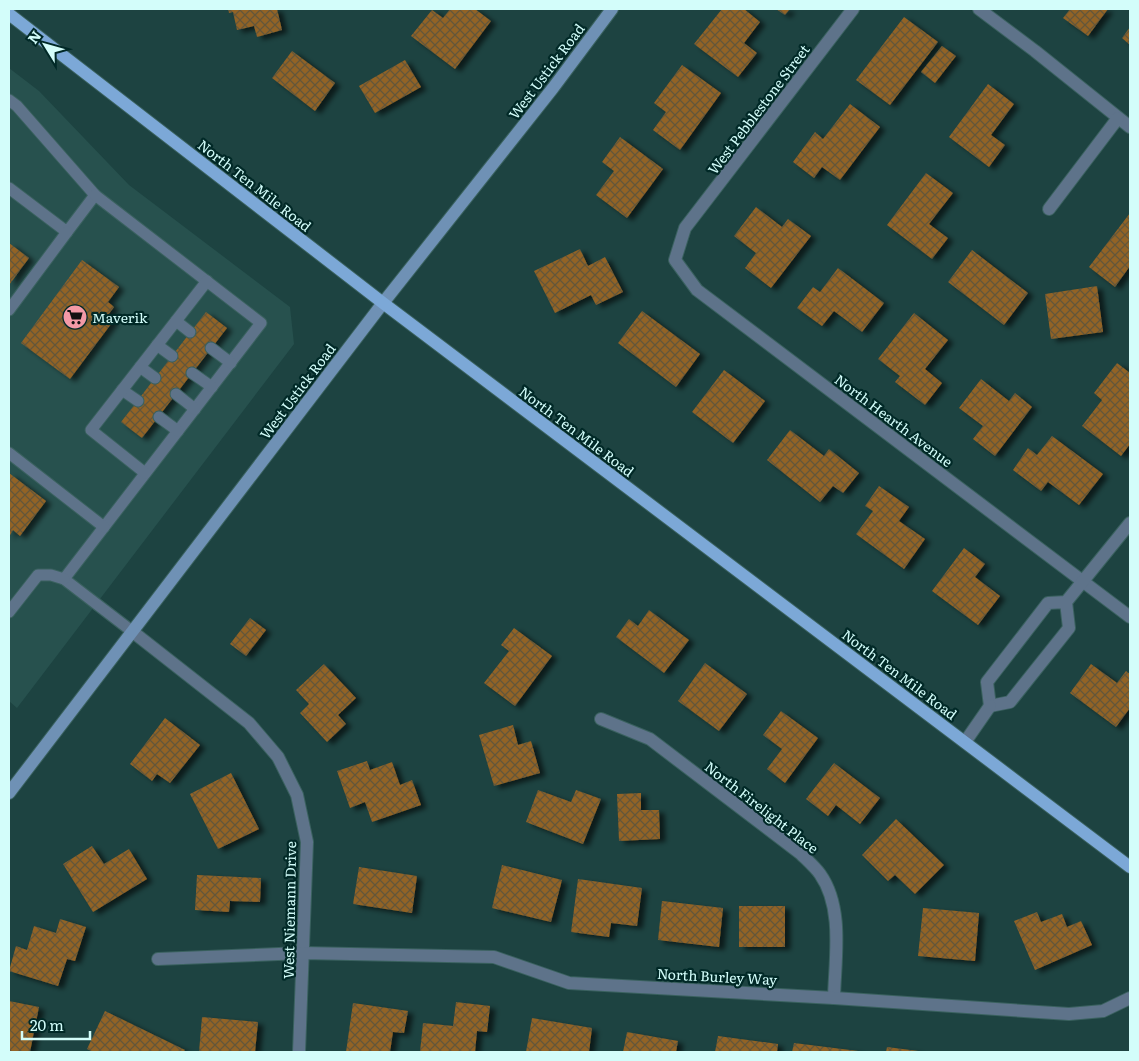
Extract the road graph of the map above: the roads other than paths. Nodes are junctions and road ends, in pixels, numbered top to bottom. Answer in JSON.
{"nodes":[{"id":1,"x":612,"y":9,"type":"edge"},
{"id":2,"x":853,"y":9,"type":"edge"},
{"id":3,"x":979,"y":9,"type":"edge"},
{"id":4,"x":9,"y":14,"type":"edge"},
{"id":5,"x":9,"y":100,"type":"edge"},
{"id":6,"x":1118,"y":118,"type":"junction"},
{"id":7,"x":1130,"y":127,"type":"edge"},
{"id":8,"x":9,"y":188,"type":"edge"},
{"id":9,"x":95,"y":195,"type":"junction"},
{"id":10,"x":1049,"y":209,"type":"dead end"},
{"id":11,"x":685,"y":228,"type":"joint"},
{"id":12,"x":67,"y":232,"type":"junction"},
{"id":13,"x":207,"y":281,"type":"junction"},
{"id":14,"x":384,"y":302,"type":"junction"},
{"id":15,"x":9,"y":310,"type":"edge"},
{"id":16,"x":176,"y":321,"type":"junction"},
{"id":17,"x":190,"y":332,"type":"dead end"},
{"id":18,"x":158,"y":345,"type":"junction"},
{"id":19,"x":211,"y":348,"type":"dead end"},
{"id":20,"x":172,"y":356,"type":"dead end"},
{"id":21,"x":231,"y":362,"type":"junction"},
{"id":22,"x":140,"y":367,"type":"junction"},
{"id":23,"x":192,"y":373,"type":"dead end"},
{"id":24,"x":155,"y":378,"type":"dead end"},
{"id":25,"x":212,"y":387,"type":"junction"},
{"id":26,"x":122,"y":390,"type":"junction"},
{"id":27,"x":176,"y":394,"type":"dead end"},
{"id":28,"x":138,"y":401,"type":"dead end"},
{"id":29,"x":195,"y":409,"type":"junction"},
{"id":30,"x":159,"y":417,"type":"dead end"},
{"id":31,"x":178,"y":431,"type":"junction"},
{"id":32,"x":9,"y":453,"type":"edge"},
{"id":33,"x":146,"y":473,"type":"junction"},
{"id":34,"x":1130,"y":523,"type":"edge"},
{"id":35,"x":104,"y":527,"type":"junction"},
{"id":36,"x":64,"y":579,"type":"junction"},
{"id":37,"x":1084,"y":582,"type":"junction"},
{"id":38,"x":1066,"y":602,"type":"junction"},
{"id":39,"x":9,"y":612,"type":"edge"},
{"id":40,"x":1130,"y":617,"type":"edge"},
{"id":41,"x":133,"y":632,"type":"junction"},
{"id":42,"x":990,"y":706,"type":"junction"},
{"id":43,"x":601,"y":719,"type":"dead end"},
{"id":44,"x":965,"y":742,"type":"junction"},
{"id":45,"x":9,"y":793,"type":"edge"},
{"id":46,"x":1130,"y":867,"type":"edge"},
{"id":47,"x":303,"y":953,"type":"junction"},
{"id":48,"x":158,"y":959,"type":"dead end"},
{"id":49,"x":834,"y":998,"type":"junction"},
{"id":50,"x":1130,"y":998,"type":"edge"},
{"id":51,"x":299,"y":1052,"type":"edge"}],
"edges":[{"from":1,"to":14,"type":"main road","name":"West Ustick Road"},
{"from":2,"to":11,"type":"street","name":"West Pebblestone Street"},
{"from":3,"to":6,"type":"street"},
{"from":4,"to":14,"type":"main road","name":"North Ten Mile Road"},
{"from":5,"to":9,"type":"lane"},
{"from":6,"to":7,"type":"street"},
{"from":6,"to":10,"type":"street"},
{"from":8,"to":12,"type":"lane"},
{"from":9,"to":12,"type":"lane"},
{"from":9,"to":13,"type":"lane"},
{"from":11,"to":37,"type":"street","name":"North Hearth Avenue"},
{"from":12,"to":15,"type":"lane"},
{"from":13,"to":16,"type":"lane"},
{"from":13,"to":21,"type":"lane"},
{"from":14,"to":41,"type":"main road","name":"West Ustick Road"},
{"from":14,"to":44,"type":"main road","name":"North Ten Mile Road"},
{"from":16,"to":17,"type":"lane"},
{"from":16,"to":18,"type":"lane"},
{"from":18,"to":20,"type":"lane"},
{"from":18,"to":22,"type":"lane"},
{"from":19,"to":21,"type":"lane"},
{"from":21,"to":25,"type":"lane"},
{"from":22,"to":24,"type":"lane"},
{"from":22,"to":26,"type":"lane"},
{"from":23,"to":25,"type":"lane"},
{"from":25,"to":29,"type":"lane"},
{"from":26,"to":28,"type":"lane"},
{"from":26,"to":33,"type":"lane"},
{"from":27,"to":29,"type":"lane"},
{"from":29,"to":31,"type":"lane"},
{"from":30,"to":31,"type":"lane"},
{"from":31,"to":33,"type":"lane"},
{"from":32,"to":35,"type":"lane"},
{"from":33,"to":35,"type":"lane"},
{"from":34,"to":37,"type":"street"},
{"from":35,"to":36,"type":"lane"},
{"from":36,"to":39,"type":"lane"},
{"from":36,"to":41,"type":"lane"},
{"from":37,"to":38,"type":"street"},
{"from":37,"to":40,"type":"street","name":"North Hearth Avenue"},
{"from":38,"to":42,"type":"street"},
{"from":38,"to":42,"type":"street"},
{"from":41,"to":45,"type":"main road","name":"West Ustick Road"},
{"from":41,"to":47,"type":"street","name":"West Niemann Drive"},
{"from":42,"to":44,"type":"street"},
{"from":43,"to":49,"type":"street","name":"North Firelight Place"},
{"from":44,"to":46,"type":"main road","name":"North Ten Mile Road"},
{"from":47,"to":48,"type":"street","name":"North Burley Way"},
{"from":47,"to":49,"type":"street","name":"North Burley Way"},
{"from":47,"to":51,"type":"street","name":"West Niemann Drive"},
{"from":49,"to":50,"type":"street","name":"North Burley Way"}]}
